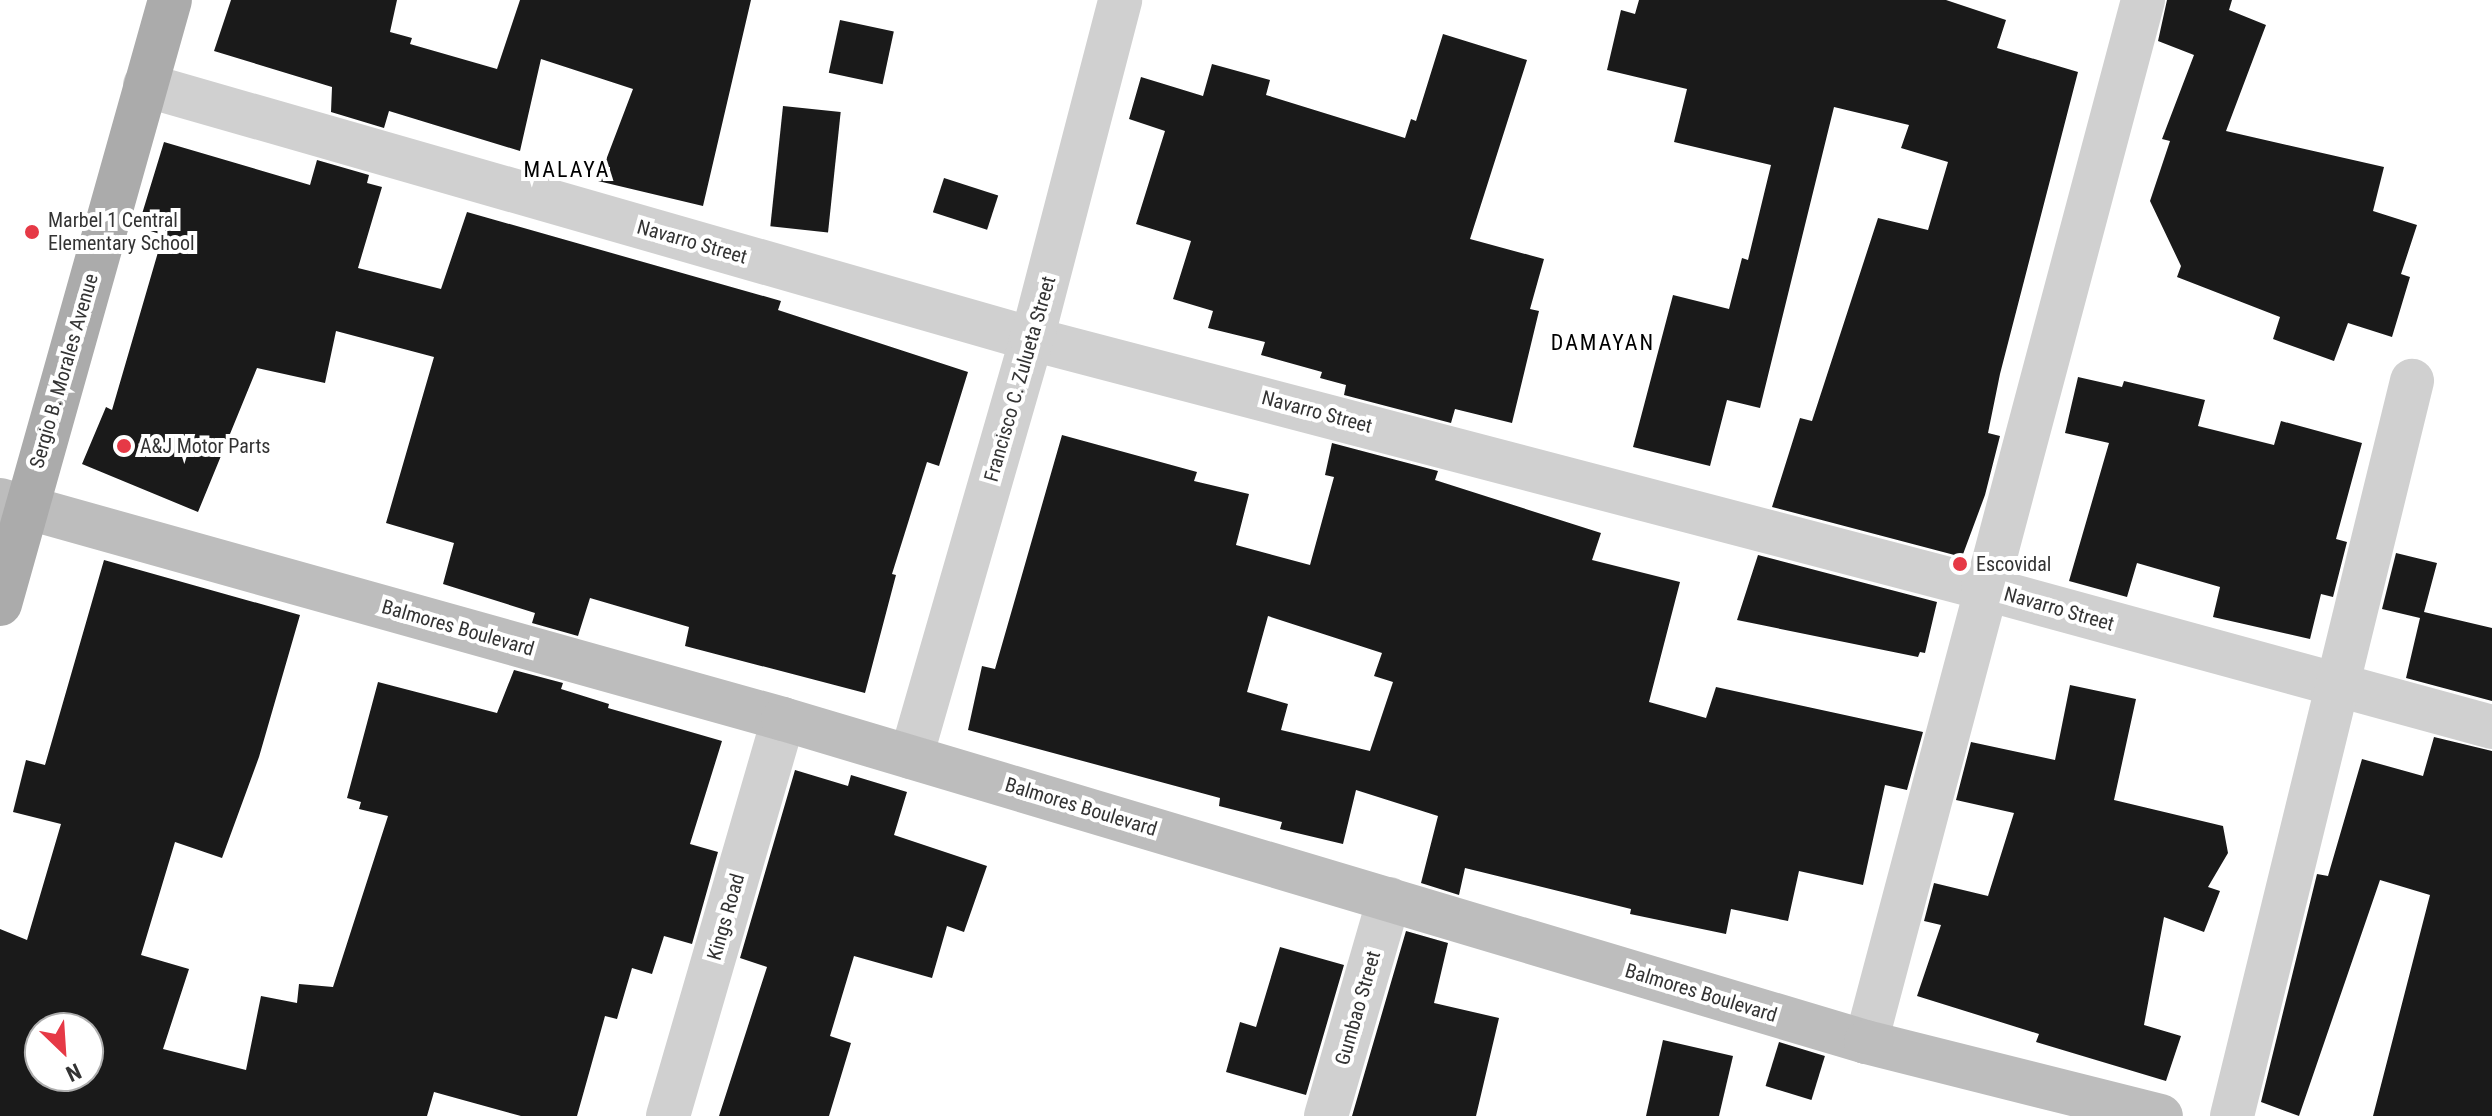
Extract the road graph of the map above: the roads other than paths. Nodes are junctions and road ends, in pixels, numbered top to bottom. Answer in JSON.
{"nodes":[{"id":1,"x":170,"y":0,"type":"edge"},
{"id":2,"x":1120,"y":0,"type":"edge"},
{"id":3,"x":2143,"y":0,"type":"edge"},
{"id":4,"x":145,"y":85,"type":"junction"},
{"id":5,"x":1032,"y":339,"type":"junction"},
{"id":6,"x":2412,"y":381,"type":"dead end"},
{"id":7,"x":13,"y":503,"type":"edge"},
{"id":8,"x":1983,"y":588,"type":"junction"},
{"id":9,"x":0,"y":604,"type":"edge"},
{"id":10,"x":2341,"y":687,"type":"junction"},
{"id":11,"x":783,"y":719,"type":"junction"},
{"id":12,"x":2492,"y":727,"type":"edge"},
{"id":13,"x":911,"y":757,"type":"junction"},
{"id":14,"x":1389,"y":899,"type":"junction"},
{"id":15,"x":1866,"y":1042,"type":"junction"},
{"id":16,"x":668,"y":1116,"type":"edge"},
{"id":17,"x":1326,"y":1116,"type":"edge"},
{"id":18,"x":2161,"y":1116,"type":"edge"},
{"id":19,"x":2232,"y":1116,"type":"edge"}],
"edges":[{"from":1,"to":4,"type":"main road","name":"Sergio B. Morales Avenue"},
{"from":2,"to":5,"type":"street","name":"Francisco C. Zulueta Street"},
{"from":3,"to":8,"type":"street"},
{"from":4,"to":5,"type":"street","name":"Navarro Street"},
{"from":4,"to":7,"type":"main road","name":"Sergio B. Morales Avenue"},
{"from":5,"to":8,"type":"street","name":"Navarro Street"},
{"from":5,"to":13,"type":"street","name":"Francisco C. Zulueta Street"},
{"from":6,"to":10,"type":"street"},
{"from":7,"to":9,"type":"main road","name":"Sergio B. Morales Avenue"},
{"from":7,"to":11,"type":"main road","name":"Balmores Boulevard"},
{"from":8,"to":10,"type":"street","name":"Navarro Street"},
{"from":8,"to":15,"type":"street"},
{"from":10,"to":12,"type":"street","name":"Navarro Street"},
{"from":10,"to":19,"type":"street"},
{"from":11,"to":13,"type":"main road","name":"Balmores Boulevard"},
{"from":11,"to":16,"type":"street","name":"Kings Road"},
{"from":13,"to":14,"type":"main road","name":"Balmores Boulevard"},
{"from":14,"to":15,"type":"main road","name":"Balmores Boulevard"},
{"from":14,"to":17,"type":"street","name":"Gumbao Street"},
{"from":15,"to":18,"type":"main road","name":"Balmores Boulevard"}]}
